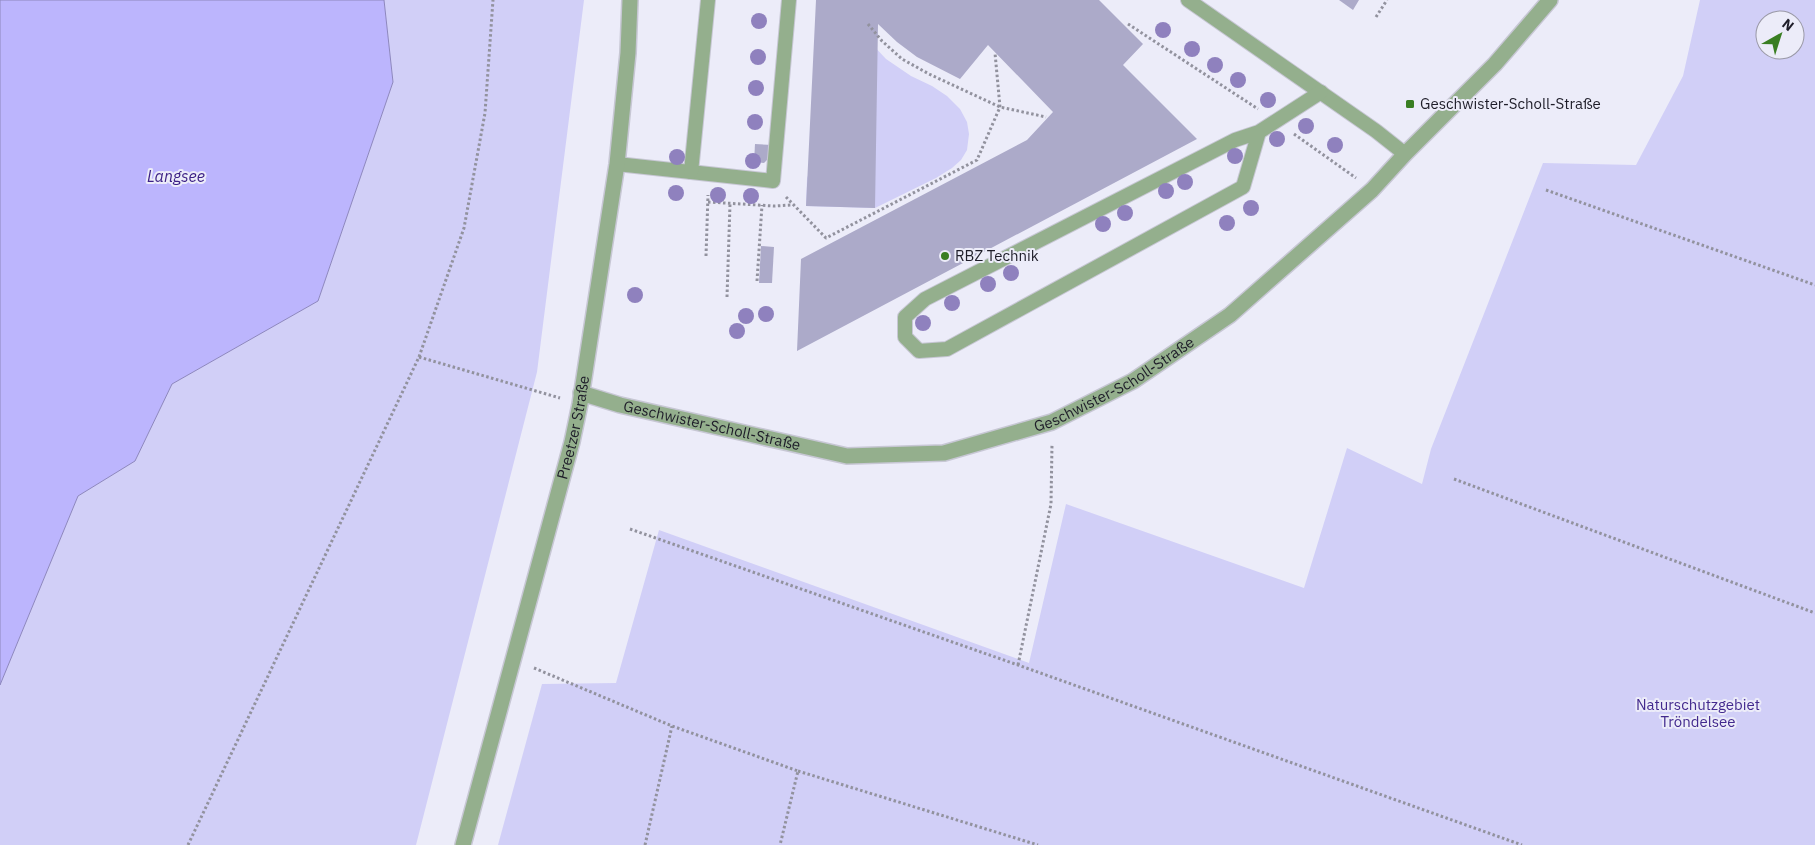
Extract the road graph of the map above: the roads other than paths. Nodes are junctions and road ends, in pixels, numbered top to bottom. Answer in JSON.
{"nodes":[{"id":1,"x":630,"y":0,"type":"edge"},
{"id":2,"x":708,"y":0,"type":"edge"},
{"id":3,"x":789,"y":0,"type":"edge"},
{"id":4,"x":1188,"y":0,"type":"edge"},
{"id":5,"x":1550,"y":0,"type":"edge"},
{"id":6,"x":1321,"y":92,"type":"junction"},
{"id":7,"x":1259,"y":132,"type":"junction"},
{"id":8,"x":1405,"y":154,"type":"junction"},
{"id":9,"x":617,"y":164,"type":"junction"},
{"id":10,"x":691,"y":172,"type":"junction"},
{"id":11,"x":581,"y":398,"type":"junction"},
{"id":12,"x":463,"y":845,"type":"edge"}],
"edges":[{"from":1,"to":9,"type":"street","name":"Preetzer Straße"},
{"from":2,"to":10,"type":"lane"},
{"from":3,"to":10,"type":"lane"},
{"from":4,"to":6,"type":"lane"},
{"from":5,"to":8,"type":"street","name":"Geschwister-Scholl-Straße"},
{"from":6,"to":7,"type":"lane"},
{"from":6,"to":8,"type":"lane"},
{"from":7,"to":7,"type":"lane"},
{"from":8,"to":11,"type":"street","name":"Geschwister-Scholl-Straße"},
{"from":9,"to":10,"type":"lane"},
{"from":9,"to":11,"type":"street","name":"Preetzer Straße"},
{"from":11,"to":12,"type":"street","name":"Preetzer Straße"}]}
